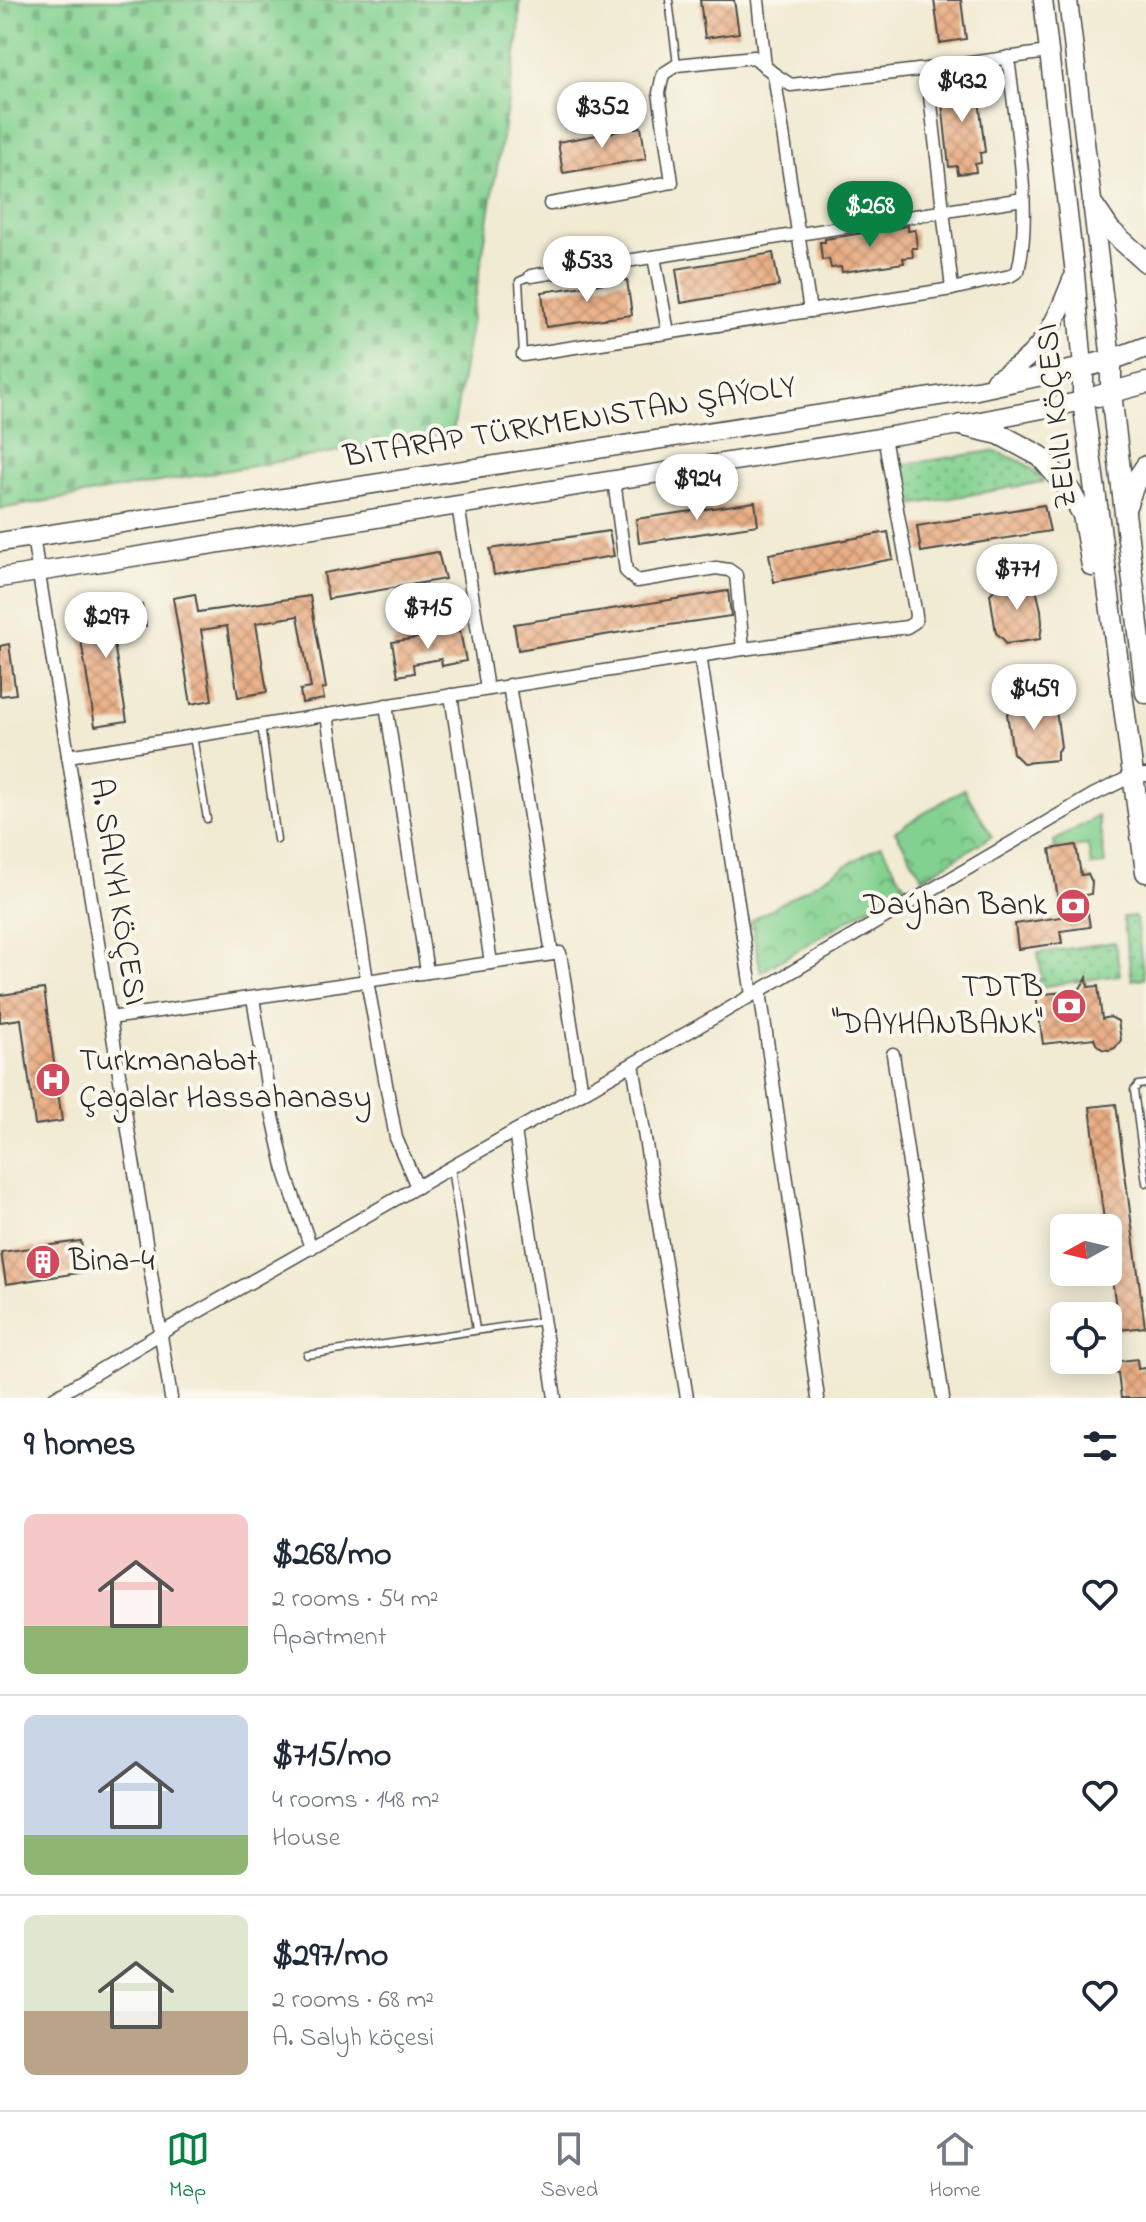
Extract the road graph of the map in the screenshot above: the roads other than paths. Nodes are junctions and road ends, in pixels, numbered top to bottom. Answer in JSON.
{"nodes":[{"id":1,"x":669,"y":0,"type":"edge"},
{"id":2,"x":758,"y":0,"type":"edge"},
{"id":3,"x":1043,"y":0,"type":"edge"},
{"id":4,"x":1068,"y":0,"type":"edge"},
{"id":5,"x":1048,"y":52,"type":"junction"},
{"id":6,"x":1008,"y":57,"type":"junction"},
{"id":7,"x":677,"y":65,"type":"junction"},
{"id":8,"x":927,"y":69,"type":"junction"},
{"id":9,"x":770,"y":70,"type":"junction"},
{"id":10,"x":1023,"y":199,"type":"junction"},
{"id":11,"x":550,"y":204,"type":"dead end"},
{"id":12,"x":1093,"y":205,"type":"junction"},
{"id":13,"x":943,"y":212,"type":"junction"},
{"id":14,"x":798,"y":234,"type":"junction"},
{"id":15,"x":654,"y":257,"type":"junction"},
{"id":16,"x":1146,"y":262,"type":"edge"},
{"id":17,"x":1075,"y":274,"type":"junction"},
{"id":18,"x":531,"y":276,"type":"joint"},
{"id":19,"x":952,"y":289,"type":"junction"},
{"id":20,"x":810,"y":311,"type":"junction"},
{"id":21,"x":668,"y":332,"type":"junction"},
{"id":22,"x":1146,"y":347,"type":"edge"},
{"id":23,"x":523,"y":355,"type":"joint"},
{"id":24,"x":1111,"y":360,"type":"junction"},
{"id":25,"x":1083,"y":367,"type":"junction"},
{"id":26,"x":1146,"y":383,"type":"edge"},
{"id":27,"x":977,"y":390,"type":"junction"},
{"id":28,"x":1111,"y":393,"type":"junction"},
{"id":29,"x":1083,"y":401,"type":"junction"},
{"id":30,"x":960,"y":425,"type":"junction"},
{"id":31,"x":884,"y":437,"type":"junction"},
{"id":32,"x":1146,"y":466,"type":"edge"},
{"id":33,"x":614,"y":480,"type":"junction"},
{"id":34,"x":458,"y":505,"type":"junction"},
{"id":35,"x":1124,"y":510,"type":"junction"},
{"id":36,"x":33,"y":537,"type":"junction"},
{"id":37,"x":0,"y":542,"type":"edge"},
{"id":38,"x":38,"y":572,"type":"junction"},
{"id":39,"x":0,"y":578,"type":"edge"},
{"id":40,"x":1110,"y":604,"type":"junction"},
{"id":41,"x":743,"y":649,"type":"junction"},
{"id":42,"x":700,"y":655,"type":"junction"},
{"id":43,"x":509,"y":685,"type":"junction"},
{"id":44,"x":487,"y":689,"type":"junction"},
{"id":45,"x":1146,"y":693,"type":"edge"},
{"id":46,"x":451,"y":695,"type":"junction"},
{"id":47,"x":386,"y":705,"type":"junction"},
{"id":48,"x":327,"y":715,"type":"junction"},
{"id":49,"x":261,"y":725,"type":"junction"},
{"id":50,"x":193,"y":736,"type":"junction"},
{"id":51,"x":68,"y":756,"type":"junction"},
{"id":52,"x":1139,"y":776,"type":"edge"},
{"id":53,"x":207,"y":819,"type":"dead end"},
{"id":54,"x":277,"y":840,"type":"dead end"},
{"id":55,"x":1146,"y":872,"type":"edge"},
{"id":56,"x":552,"y":954,"type":"junction"},
{"id":57,"x":491,"y":963,"type":"junction"},
{"id":58,"x":427,"y":972,"type":"junction"},
{"id":59,"x":367,"y":981,"type":"junction"},
{"id":60,"x":756,"y":993,"type":"junction"},
{"id":61,"x":253,"y":998,"type":"junction"},
{"id":62,"x":110,"y":1018,"type":"junction"},
{"id":63,"x":893,"y":1054,"type":"dead end"},
{"id":64,"x":633,"y":1064,"type":"junction"},
{"id":65,"x":1146,"y":1084,"type":"edge"},
{"id":66,"x":582,"y":1093,"type":"junction"},
{"id":67,"x":515,"y":1131,"type":"junction"},
{"id":68,"x":451,"y":1168,"type":"junction"},
{"id":69,"x":1146,"y":1183,"type":"edge"},
{"id":70,"x":417,"y":1187,"type":"junction"},
{"id":71,"x":311,"y":1248,"type":"junction"},
{"id":72,"x":544,"y":1321,"type":"junction"},
{"id":73,"x":476,"y":1330,"type":"junction"},
{"id":74,"x":161,"y":1333,"type":"junction"},
{"id":75,"x":307,"y":1355,"type":"dead end"},
{"id":76,"x":54,"y":1398,"type":"edge"},
{"id":77,"x":171,"y":1398,"type":"edge"},
{"id":78,"x":555,"y":1398,"type":"edge"},
{"id":79,"x":687,"y":1398,"type":"edge"},
{"id":80,"x":818,"y":1398,"type":"edge"},
{"id":81,"x":943,"y":1398,"type":"edge"}],
"edges":[{"from":1,"to":7,"type":"lane"},
{"from":2,"to":9,"type":"street"},
{"from":3,"to":5,"type":"main road","name":"ZELILI KÖÇESI"},
{"from":4,"to":12,"type":"main road","name":"ZELILI KÖÇESI"},
{"from":5,"to":6,"type":"street"},
{"from":5,"to":17,"type":"main road","name":"ZELILI KÖÇESI"},
{"from":6,"to":8,"type":"street"},
{"from":6,"to":10,"type":"street"},
{"from":7,"to":9,"type":"street"},
{"from":7,"to":11,"type":"street"},
{"from":8,"to":9,"type":"street"},
{"from":8,"to":13,"type":"street"},
{"from":9,"to":14,"type":"street"},
{"from":10,"to":13,"type":"street"},
{"from":10,"to":19,"type":"street"},
{"from":12,"to":16,"type":"main road"},
{"from":12,"to":24,"type":"main road","name":"ZELILI KÖÇESI"},
{"from":13,"to":14,"type":"street"},
{"from":13,"to":19,"type":"street"},
{"from":14,"to":15,"type":"street"},
{"from":14,"to":20,"type":"street"},
{"from":15,"to":18,"type":"street"},
{"from":15,"to":21,"type":"street"},
{"from":17,"to":25,"type":"main road","name":"ZELILI KÖÇESI"},
{"from":17,"to":27,"type":"main road"},
{"from":18,"to":23,"type":"lane"},
{"from":19,"to":20,"type":"street"},
{"from":20,"to":21,"type":"street"},
{"from":21,"to":23,"type":"street"},
{"from":22,"to":24,"type":"main road","name":"BITARAP TÜRKMENISTAN ŞAÝOLY"},
{"from":24,"to":25,"type":"main road","name":"BITARAP TÜRKMENISTAN ŞAÝOLY"},
{"from":24,"to":28,"type":"main road","name":"ZELILI KÖÇESI"},
{"from":25,"to":27,"type":"main road","name":"BITARAP TÜRKMENISTAN ŞAÝOLY"},
{"from":25,"to":29,"type":"main road","name":"ZELILI KÖÇESI"},
{"from":26,"to":28,"type":"main road","name":"BITARAP TÜRKMENISTAN ŞAÝOLY"},
{"from":27,"to":36,"type":"main road","name":"BITARAP TÜRKMENISTAN ŞAÝOLY"},
{"from":28,"to":29,"type":"main road","name":"BITARAP TÜRKMENISTAN ŞAÝOLY"},
{"from":28,"to":35,"type":"main road","name":"ZELILI KÖÇESI"},
{"from":29,"to":30,"type":"main road","name":"BITARAP TÜRKMENISTAN ŞAÝOLY"},
{"from":29,"to":40,"type":"main road","name":"ZELILI KÖÇESI"},
{"from":30,"to":31,"type":"main road","name":"BITARAP TÜRKMENISTAN ŞAÝOLY"},
{"from":30,"to":40,"type":"main road"},
{"from":31,"to":33,"type":"main road","name":"BITARAP TÜRKMENISTAN ŞAÝOLY"},
{"from":31,"to":41,"type":"street"},
{"from":32,"to":35,"type":"main road"},
{"from":33,"to":34,"type":"main road","name":"BITARAP TÜRKMENISTAN ŞAÝOLY"},
{"from":33,"to":41,"type":"street"},
{"from":34,"to":38,"type":"main road","name":"BITARAP TÜRKMENISTAN ŞAÝOLY"},
{"from":34,"to":44,"type":"street"},
{"from":35,"to":45,"type":"main road","name":"ZELILI KÖÇESI"},
{"from":36,"to":37,"type":"main road","name":"BITARAP TÜRKMENISTAN ŞAÝOLY"},
{"from":36,"to":38,"type":"street","name":"A. SALYH KÖÇESI"},
{"from":38,"to":39,"type":"main road","name":"BITARAP TÜRKMENISTAN ŞAÝOLY"},
{"from":38,"to":51,"type":"street","name":"A. SALYH KÖÇESI"},
{"from":40,"to":52,"type":"main road","name":"ZELILI KÖÇESI"},
{"from":41,"to":42,"type":"street"},
{"from":42,"to":43,"type":"street"},
{"from":42,"to":60,"type":"street"},
{"from":43,"to":44,"type":"street"},
{"from":43,"to":56,"type":"street"},
{"from":44,"to":46,"type":"street"},
{"from":46,"to":47,"type":"street"},
{"from":46,"to":57,"type":"street"},
{"from":47,"to":48,"type":"street"},
{"from":47,"to":58,"type":"street"},
{"from":48,"to":49,"type":"street"},
{"from":48,"to":59,"type":"street"},
{"from":49,"to":50,"type":"street"},
{"from":49,"to":54,"type":"lane"},
{"from":50,"to":51,"type":"street"},
{"from":50,"to":53,"type":"lane"},
{"from":51,"to":62,"type":"street","name":"A. SALYH KÖÇESI"},
{"from":52,"to":55,"type":"main road","name":"ZELILI KÖÇESI"},
{"from":52,"to":60,"type":"street"},
{"from":56,"to":57,"type":"street"},
{"from":56,"to":66,"type":"street"},
{"from":57,"to":58,"type":"street"},
{"from":58,"to":59,"type":"street"},
{"from":59,"to":61,"type":"street"},
{"from":59,"to":70,"type":"street"},
{"from":60,"to":64,"type":"street"},
{"from":60,"to":80,"type":"street"},
{"from":61,"to":62,"type":"street"},
{"from":61,"to":71,"type":"street"},
{"from":62,"to":74,"type":"street","name":"A. SALYH KÖÇESI"},
{"from":63,"to":81,"type":"street"},
{"from":64,"to":66,"type":"street"},
{"from":64,"to":79,"type":"street"},
{"from":65,"to":69,"type":"lane"},
{"from":66,"to":67,"type":"street"},
{"from":67,"to":68,"type":"street"},
{"from":67,"to":72,"type":"street"},
{"from":68,"to":70,"type":"street"},
{"from":68,"to":73,"type":"lane"},
{"from":70,"to":71,"type":"street"},
{"from":71,"to":74,"type":"street"},
{"from":72,"to":73,"type":"lane"},
{"from":72,"to":78,"type":"street"},
{"from":73,"to":75,"type":"lane"},
{"from":74,"to":76,"type":"street"},
{"from":74,"to":77,"type":"street","name":"A. SALYH KÖÇESI"}]}
